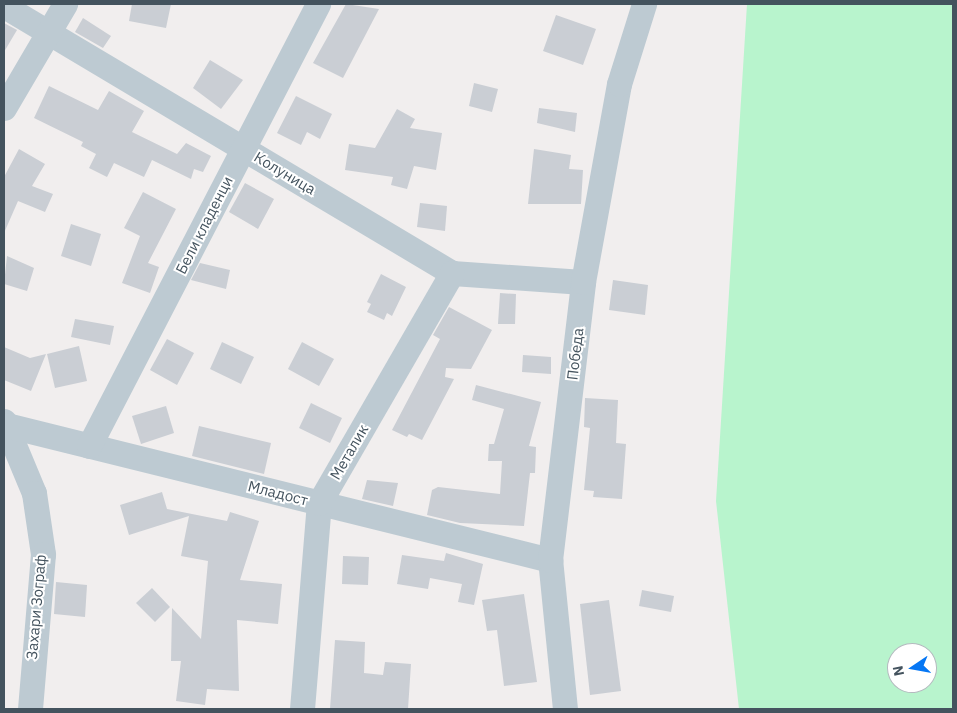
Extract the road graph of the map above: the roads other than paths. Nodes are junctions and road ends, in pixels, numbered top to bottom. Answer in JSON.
{"nodes":[{"id":1,"x":65,"y":4,"type":"edge"},
{"id":2,"x":318,"y":4,"type":"edge"},
{"id":3,"x":644,"y":4,"type":"edge"},
{"id":4,"x":4,"y":6,"type":"edge"},
{"id":5,"x":48,"y":33,"type":"junction"},
{"id":6,"x":4,"y":108,"type":"edge"},
{"id":7,"x":243,"y":149,"type":"junction"},
{"id":8,"x":452,"y":273,"type":"junction"},
{"id":9,"x":584,"y":282,"type":"junction"},
{"id":10,"x":5,"y":423,"type":"edge"},
{"id":11,"x":89,"y":446,"type":"junction"},
{"id":12,"x":319,"y":503,"type":"junction"},
{"id":13,"x":550,"y":560,"type":"junction"},
{"id":14,"x":30,"y":709,"type":"edge"},
{"id":15,"x":302,"y":709,"type":"edge"},
{"id":16,"x":565,"y":709,"type":"edge"}],
"edges":[{"from":1,"to":5,"type":"street"},
{"from":2,"to":7,"type":"street","name":"Бели кладенци"},
{"from":3,"to":9,"type":"street","name":"Победа"},
{"from":4,"to":5,"type":"street","name":"Колуница"},
{"from":5,"to":6,"type":"street"},
{"from":5,"to":7,"type":"street","name":"Колуница"},
{"from":7,"to":8,"type":"street","name":"Колуница"},
{"from":7,"to":11,"type":"street","name":"Бели кладенци"},
{"from":8,"to":9,"type":"street","name":"Колуница"},
{"from":8,"to":12,"type":"street","name":"Металик"},
{"from":9,"to":13,"type":"street","name":"Победа"},
{"from":10,"to":11,"type":"street","name":"Младост"},
{"from":10,"to":14,"type":"street","name":"Захари Зограф"},
{"from":11,"to":12,"type":"street","name":"Младост"},
{"from":12,"to":13,"type":"street","name":"Младост"},
{"from":12,"to":15,"type":"street","name":"Металик"},
{"from":13,"to":16,"type":"street","name":"Победа"}]}
